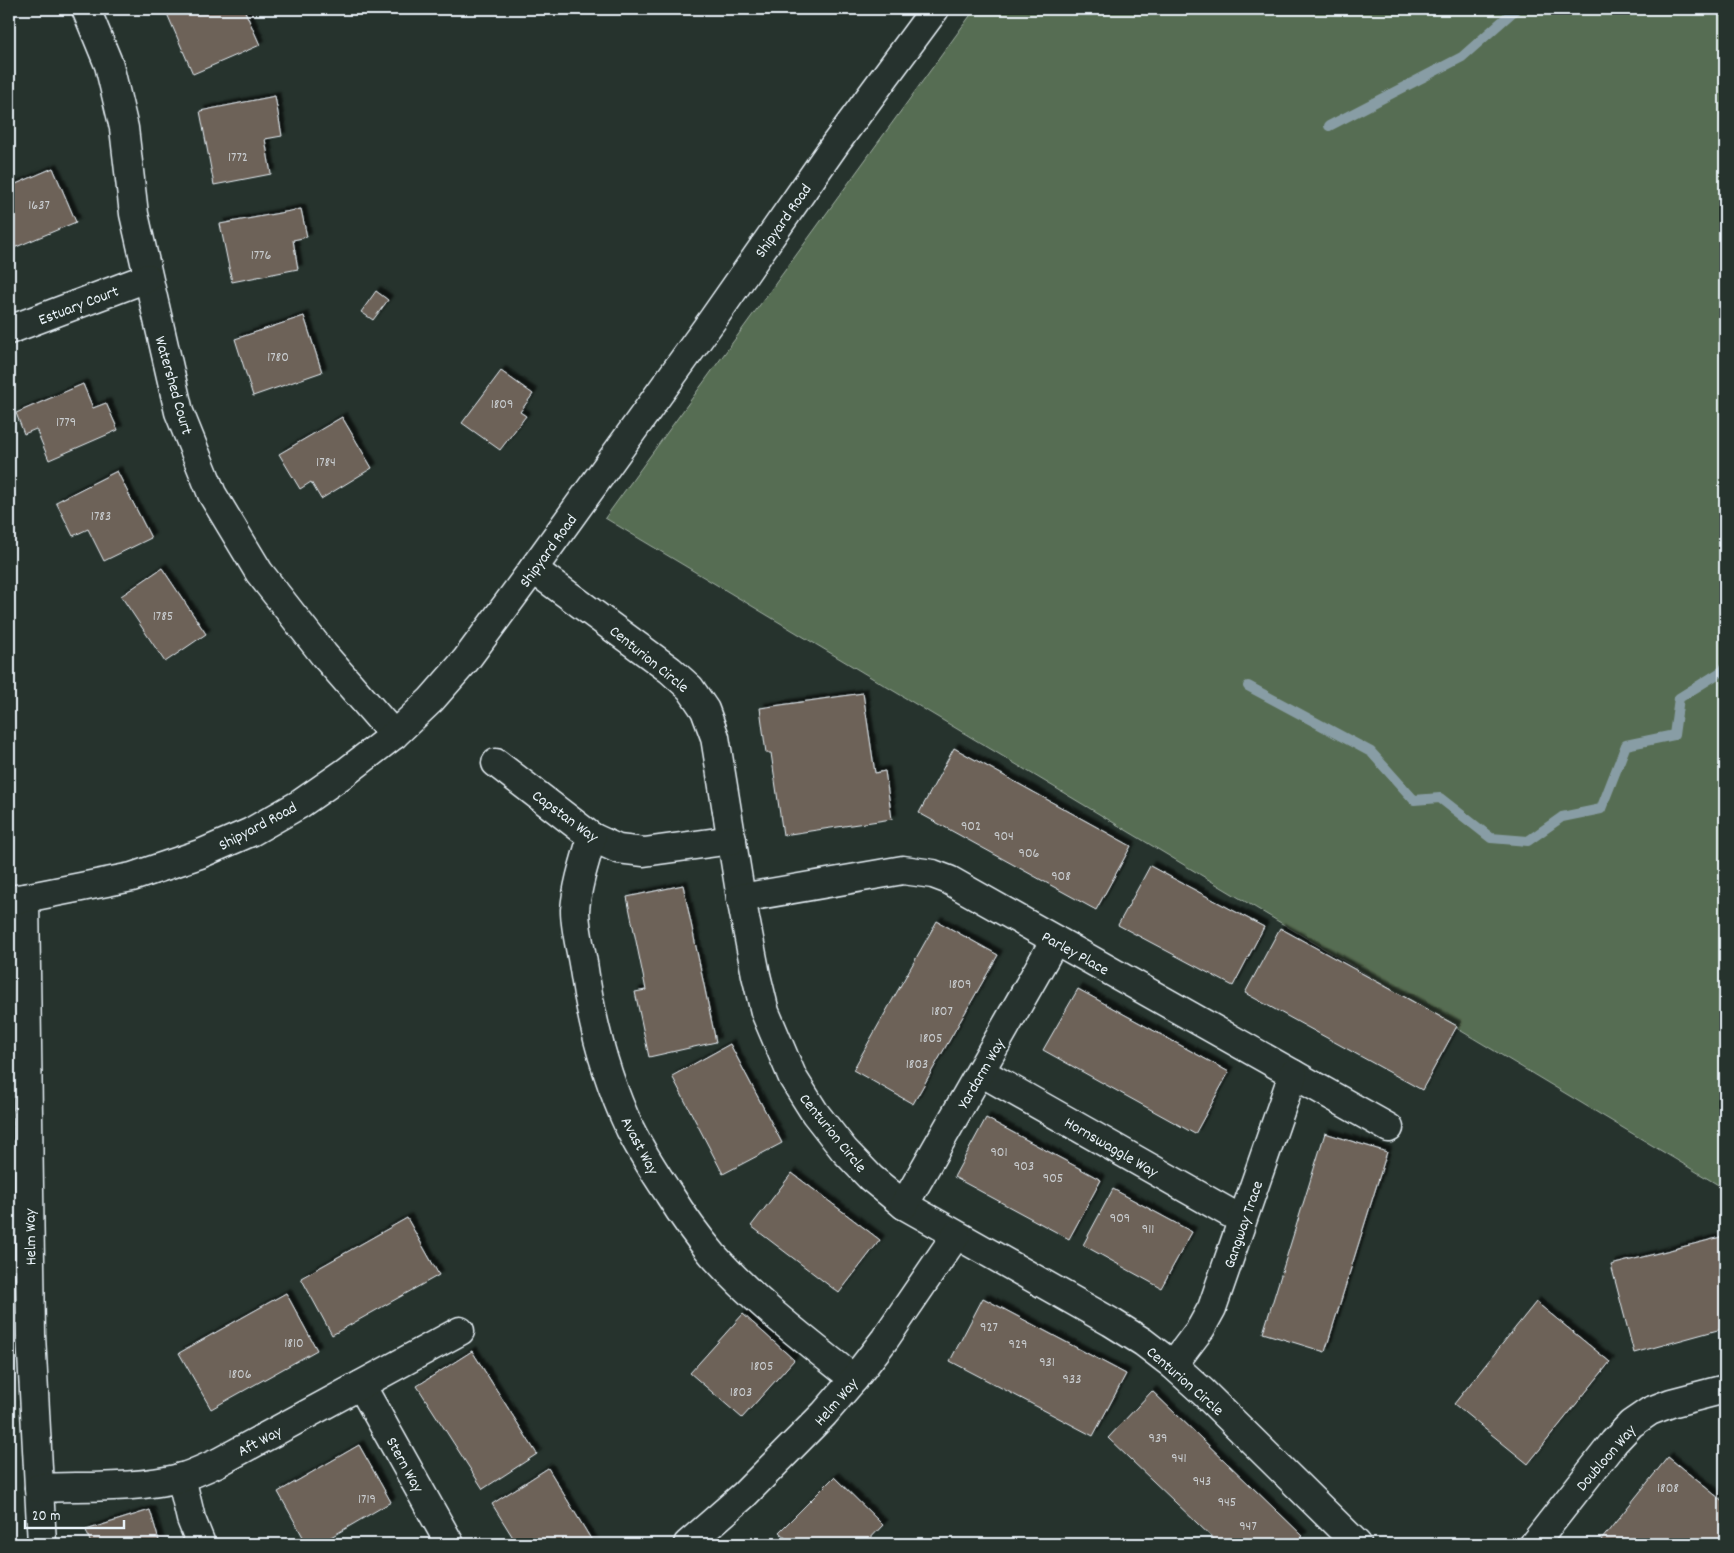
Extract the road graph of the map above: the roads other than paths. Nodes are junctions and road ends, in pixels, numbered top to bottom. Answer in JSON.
{"nodes":[{"id":1,"x":86,"y":9,"type":"edge"},
{"id":2,"x":935,"y":9,"type":"edge"},
{"id":3,"x":148,"y":278,"type":"junction"},
{"id":4,"x":9,"y":330,"type":"edge"},
{"id":5,"x":533,"y":569,"type":"junction"},
{"id":6,"x":394,"y":736,"type":"junction"},
{"id":7,"x":496,"y":763,"type":"dead end"},
{"id":8,"x":592,"y":837,"type":"junction"},
{"id":9,"x":732,"y":840,"type":"junction"},
{"id":10,"x":741,"y":898,"type":"junction"},
{"id":11,"x":17,"y":899,"type":"edge"},
{"id":12,"x":1055,"y":940,"type":"junction"},
{"id":13,"x":981,"y":1072,"type":"junction"},
{"id":14,"x":1293,"y":1074,"type":"junction"},
{"id":15,"x":1389,"y":1128,"type":"dead end"},
{"id":16,"x":904,"y":1205,"type":"junction"},
{"id":17,"x":1242,"y":1220,"type":"junction"},
{"id":18,"x":956,"y":1235,"type":"junction"},
{"id":19,"x":460,"y":1331,"type":"dead end"},
{"id":20,"x":1173,"y":1365,"type":"junction"},
{"id":21,"x":854,"y":1379,"type":"junction"},
{"id":22,"x":361,"y":1385,"type":"junction"},
{"id":23,"x":1725,"y":1389,"type":"edge"},
{"id":24,"x":181,"y":1477,"type":"junction"},
{"id":25,"x":39,"y":1488,"type":"junction"},
{"id":26,"x":442,"y":1542,"type":"edge"},
{"id":27,"x":42,"y":1544,"type":"edge"},
{"id":28,"x":201,"y":1544,"type":"edge"},
{"id":29,"x":688,"y":1544,"type":"edge"},
{"id":30,"x":1357,"y":1544,"type":"edge"},
{"id":31,"x":1534,"y":1544,"type":"edge"}],
"edges":[{"from":1,"to":3,"type":"street","name":"Watershed Court"},
{"from":2,"to":5,"type":"street","name":"Shipyard Road"},
{"from":3,"to":4,"type":"street","name":"Estuary Court"},
{"from":3,"to":6,"type":"street","name":"Watershed Court"},
{"from":5,"to":6,"type":"street","name":"Shipyard Road"},
{"from":5,"to":9,"type":"street","name":"Centurion Circle"},
{"from":6,"to":11,"type":"street","name":"Shipyard Road"},
{"from":7,"to":8,"type":"street","name":"Capstan Way"},
{"from":8,"to":9,"type":"street","name":"Capstan Way"},
{"from":8,"to":21,"type":"street","name":"Avast Way"},
{"from":9,"to":10,"type":"street","name":"Centurion Circle"},
{"from":10,"to":12,"type":"street","name":"Parley Place"},
{"from":10,"to":16,"type":"street","name":"Centurion Circle"},
{"from":11,"to":25,"type":"street","name":"Helm Way"},
{"from":12,"to":13,"type":"street","name":"Yardarm Way"},
{"from":12,"to":14,"type":"street","name":"Parley Place"},
{"from":13,"to":16,"type":"street","name":"Yardarm Way"},
{"from":13,"to":17,"type":"street","name":"Hornswaggle Way"},
{"from":14,"to":15,"type":"street","name":"Parley Place"},
{"from":14,"to":17,"type":"street","name":"Gangway Trace"},
{"from":16,"to":18,"type":"street","name":"Centurion Circle"},
{"from":17,"to":20,"type":"street","name":"Gangway Trace"},
{"from":18,"to":20,"type":"street","name":"Centurion Circle"},
{"from":18,"to":21,"type":"street","name":"Helm Way"},
{"from":19,"to":22,"type":"street","name":"Aft Way"},
{"from":20,"to":30,"type":"street","name":"Centurion Circle"},
{"from":21,"to":29,"type":"street","name":"Helm Way"},
{"from":22,"to":24,"type":"street","name":"Aft Way"},
{"from":22,"to":26,"type":"street","name":"Stern Way"},
{"from":23,"to":31,"type":"street","name":"Doubloon Way"},
{"from":24,"to":25,"type":"street","name":"Aft Way"},
{"from":24,"to":28,"type":"street"},
{"from":25,"to":27,"type":"street","name":"Helm Way"}]}
